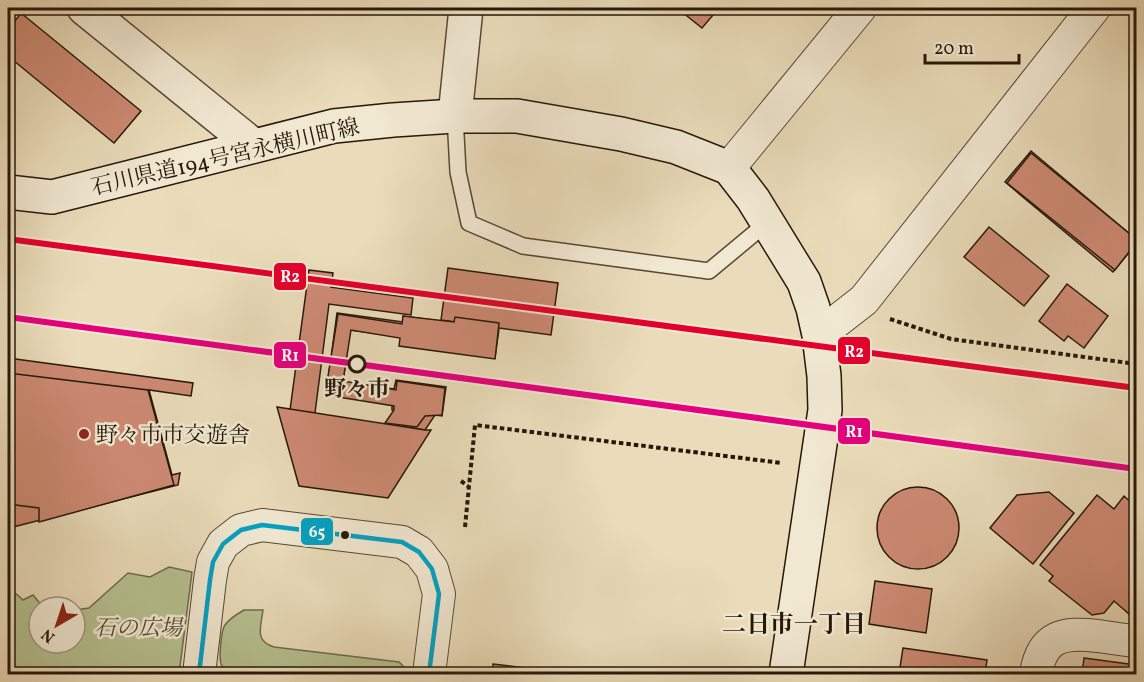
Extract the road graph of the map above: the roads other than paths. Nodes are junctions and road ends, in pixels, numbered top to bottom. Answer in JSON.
{"nodes":[{"id":1,"x":84,"y":8,"type":"edge"},
{"id":2,"x":466,"y":8,"type":"edge"},
{"id":3,"x":860,"y":8,"type":"edge"},
{"id":4,"x":1093,"y":8,"type":"edge"},
{"id":5,"x":455,"y":116,"type":"junction"},
{"id":6,"x":254,"y":146,"type":"junction"},
{"id":7,"x":729,"y":168,"type":"junction"},
{"id":8,"x":8,"y":192,"type":"edge"},
{"id":9,"x":768,"y":222,"type":"junction"},
{"id":10,"x":819,"y":335,"type":"junction"},
{"id":11,"x":1137,"y":641,"type":"edge"},
{"id":12,"x":199,"y":675,"type":"edge"},
{"id":13,"x":429,"y":675,"type":"edge"},
{"id":14,"x":786,"y":675,"type":"edge"},
{"id":15,"x":1036,"y":675,"type":"edge"}],
"edges":[{"from":1,"to":6,"type":"main road"},
{"from":2,"to":5,"type":"main road"},
{"from":3,"to":7,"type":"street"},
{"from":4,"to":10,"type":"street"},
{"from":5,"to":6,"type":"main road","name":"石川県道194号宮永横川町線"},
{"from":5,"to":7,"type":"main road","name":"石川県道194号宮永横川町線"},
{"from":5,"to":9,"type":"lane"},
{"from":6,"to":8,"type":"main road","name":"石川県道194号宮永横川町線"},
{"from":7,"to":9,"type":"main road"},
{"from":9,"to":10,"type":"main road"},
{"from":10,"to":14,"type":"main road"},
{"from":11,"to":15,"type":"street"},
{"from":12,"to":13,"type":"street"}]}
